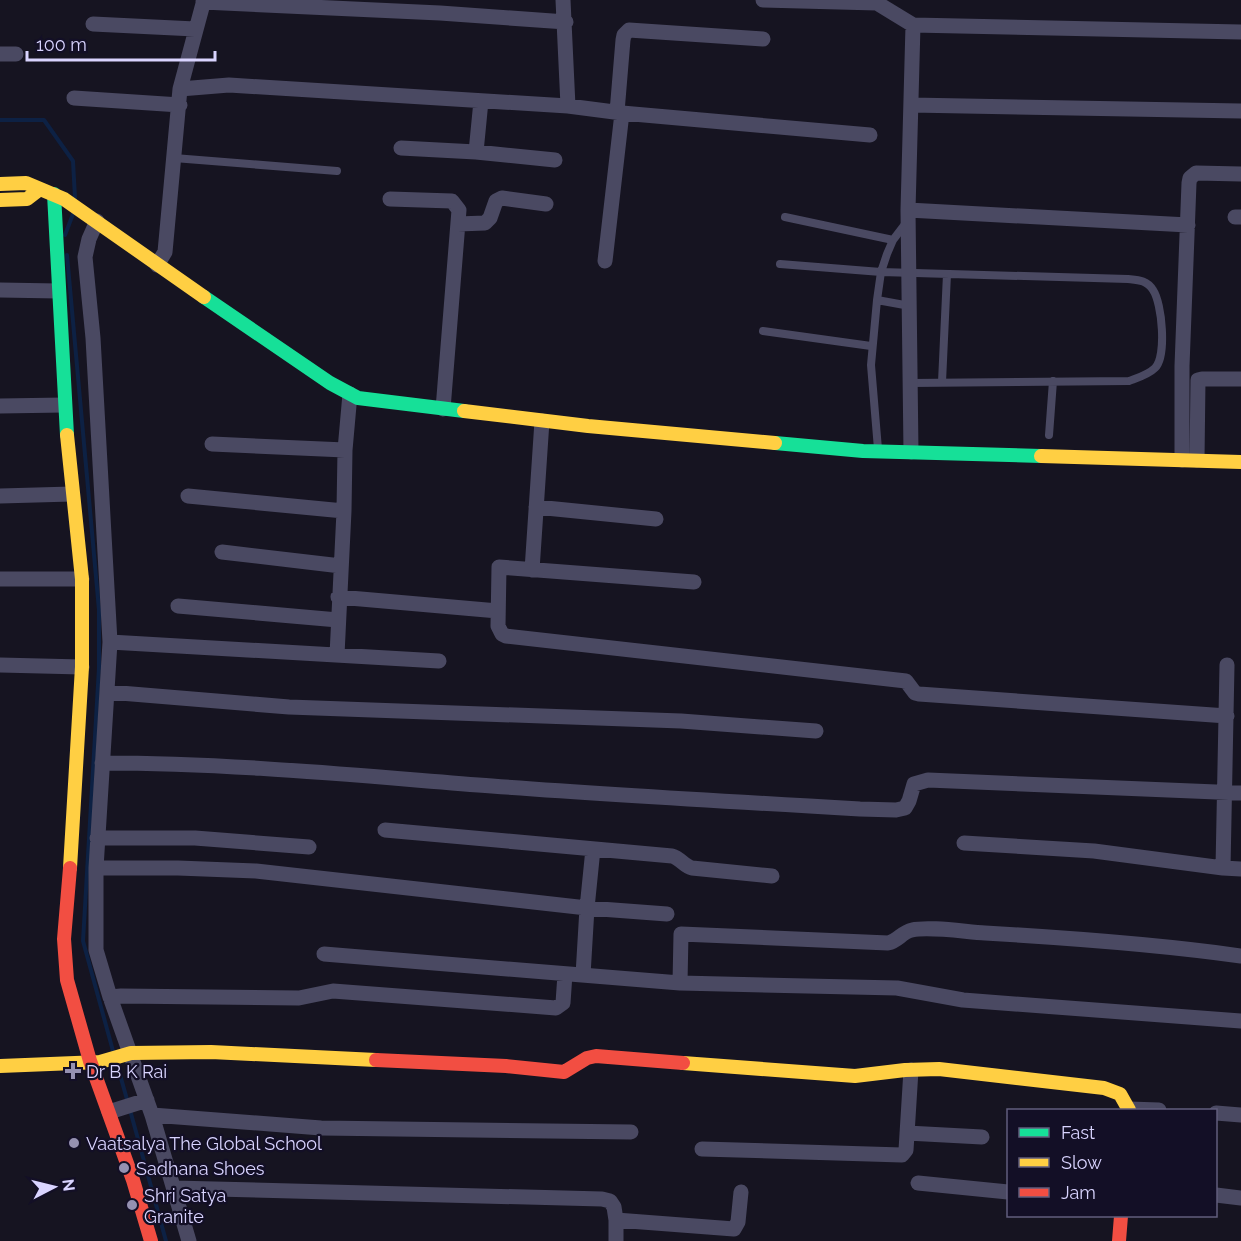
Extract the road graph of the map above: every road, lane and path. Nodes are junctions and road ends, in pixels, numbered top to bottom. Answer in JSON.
{"nodes":[{"id":1,"x":563,"y":0,"type":"edge"},
{"id":2,"x":762,"y":0,"type":"edge"},
{"id":3,"x":203,"y":1,"type":"edge"},
{"id":4,"x":877,"y":2,"type":"edge"},
{"id":5,"x":566,"y":22,"type":"junction"},
{"id":6,"x":93,"y":24,"type":"dead end"},
{"id":7,"x":913,"y":25,"type":"junction"},
{"id":8,"x":195,"y":29,"type":"junction"},
{"id":9,"x":1241,"y":32,"type":"edge"},
{"id":10,"x":763,"y":39,"type":"dead end"},
{"id":11,"x":0,"y":54,"type":"edge"},
{"id":12,"x":16,"y":54,"type":"dead end"},
{"id":13,"x":180,"y":89,"type":"junction"},
{"id":14,"x":74,"y":98,"type":"dead end"},
{"id":15,"x":481,"y":101,"type":"junction"},
{"id":16,"x":180,"y":105,"type":"junction"},
{"id":17,"x":911,"y":105,"type":"junction"},
{"id":18,"x":568,"y":106,"type":"junction"},
{"id":19,"x":1241,"y":111,"type":"edge"},
{"id":20,"x":619,"y":112,"type":"junction"},
{"id":21,"x":870,"y":135,"type":"dead end"},
{"id":22,"x":401,"y":148,"type":"dead end"},
{"id":23,"x":476,"y":152,"type":"junction"},
{"id":24,"x":174,"y":158,"type":"junction"},
{"id":25,"x":555,"y":160,"type":"dead end"},
{"id":26,"x":337,"y":171,"type":"dead end"},
{"id":27,"x":1241,"y":174,"type":"edge"},
{"id":28,"x":0,"y":184,"type":"edge"},
{"id":29,"x":47,"y":191,"type":"junction"},
{"id":30,"x":390,"y":199,"type":"dead end"},
{"id":31,"x":0,"y":200,"type":"edge"},
{"id":32,"x":546,"y":204,"type":"dead end"},
{"id":33,"x":909,"y":215,"type":"junction"},
{"id":34,"x":785,"y":217,"type":"dead end"},
{"id":35,"x":97,"y":221,"type":"junction"},
{"id":36,"x":458,"y":224,"type":"junction"},
{"id":37,"x":1188,"y":225,"type":"junction"},
{"id":38,"x":893,"y":240,"type":"junction"},
{"id":39,"x":605,"y":261,"type":"dead end"},
{"id":40,"x":780,"y":264,"type":"dead end"},
{"id":41,"x":157,"y":265,"type":"junction"},
{"id":42,"x":881,"y":272,"type":"junction"},
{"id":43,"x":910,"y":273,"type":"junction"},
{"id":44,"x":947,"y":274,"type":"junction"},
{"id":45,"x":0,"y":290,"type":"edge"},
{"id":46,"x":58,"y":291,"type":"junction"},
{"id":47,"x":877,"y":300,"type":"junction"},
{"id":48,"x":910,"y":306,"type":"junction"},
{"id":49,"x":763,"y":332,"type":"dead end"},
{"id":50,"x":872,"y":346,"type":"junction"},
{"id":51,"x":1241,"y":379,"type":"edge"},
{"id":52,"x":1053,"y":381,"type":"junction"},
{"id":53,"x":942,"y":382,"type":"junction"},
{"id":54,"x":910,"y":383,"type":"junction"},
{"id":55,"x":350,"y":394,"type":"junction"},
{"id":56,"x":64,"y":405,"type":"junction"},
{"id":57,"x":0,"y":406,"type":"edge"},
{"id":58,"x":443,"y":409,"type":"junction"},
{"id":59,"x":542,"y":421,"type":"junction"},
{"id":60,"x":1049,"y":435,"type":"dead end"},
{"id":61,"x":212,"y":444,"type":"dead end"},
{"id":62,"x":345,"y":450,"type":"junction"},
{"id":63,"x":879,"y":451,"type":"junction"},
{"id":64,"x":911,"y":452,"type":"junction"},
{"id":65,"x":1189,"y":460,"type":"junction"},
{"id":66,"x":1241,"y":462,"type":"edge"},
{"id":67,"x":72,"y":494,"type":"junction"},
{"id":68,"x":0,"y":495,"type":"edge"},
{"id":69,"x":188,"y":496,"type":"dead end"},
{"id":70,"x":537,"y":507,"type":"junction"},
{"id":71,"x":344,"y":511,"type":"junction"},
{"id":72,"x":657,"y":519,"type":"dead end"},
{"id":73,"x":222,"y":552,"type":"dead end"},
{"id":74,"x":341,"y":566,"type":"junction"},
{"id":75,"x":532,"y":570,"type":"junction"},
{"id":76,"x":0,"y":579,"type":"edge"},
{"id":77,"x":82,"y":579,"type":"junction"},
{"id":78,"x":694,"y":582,"type":"dead end"},
{"id":79,"x":338,"y":597,"type":"junction"},
{"id":80,"x":178,"y":606,"type":"dead end"},
{"id":81,"x":498,"y":611,"type":"junction"},
{"id":82,"x":338,"y":620,"type":"junction"},
{"id":83,"x":110,"y":642,"type":"junction"},
{"id":84,"x":337,"y":655,"type":"junction"},
{"id":85,"x":439,"y":661,"type":"dead end"},
{"id":86,"x":0,"y":664,"type":"edge"},
{"id":87,"x":1227,"y":665,"type":"dead end"},
{"id":88,"x":82,"y":667,"type":"junction"},
{"id":89,"x":108,"y":692,"type":"junction"},
{"id":90,"x":1227,"y":716,"type":"junction"},
{"id":91,"x":816,"y":731,"type":"dead end"},
{"id":92,"x":102,"y":763,"type":"junction"},
{"id":93,"x":1233,"y":792,"type":"edge"},
{"id":94,"x":385,"y":830,"type":"dead end"},
{"id":95,"x":98,"y":838,"type":"junction"},
{"id":96,"x":964,"y":843,"type":"dead end"},
{"id":97,"x":309,"y":847,"type":"dead end"},
{"id":98,"x":593,"y":849,"type":"junction"},
{"id":99,"x":96,"y":868,"type":"junction"},
{"id":100,"x":1223,"y":868,"type":"junction"},
{"id":101,"x":1241,"y":869,"type":"edge"},
{"id":102,"x":771,"y":876,"type":"dead end"},
{"id":103,"x":587,"y":908,"type":"junction"},
{"id":104,"x":667,"y":914,"type":"dead end"},
{"id":105,"x":324,"y":954,"type":"dead end"},
{"id":106,"x":1241,"y":956,"type":"edge"},
{"id":107,"x":565,"y":974,"type":"junction"},
{"id":108,"x":583,"y":975,"type":"junction"},
{"id":109,"x":680,"y":983,"type":"junction"},
{"id":110,"x":110,"y":997,"type":"junction"},
{"id":111,"x":1241,"y":1021,"type":"edge"},
{"id":112,"x":126,"y":1054,"type":"junction"},
{"id":113,"x":95,"y":1061,"type":"junction"},
{"id":114,"x":0,"y":1066,"type":"edge"},
{"id":115,"x":911,"y":1070,"type":"junction"},
{"id":116,"x":146,"y":1106,"type":"junction"},
{"id":117,"x":1128,"y":1109,"type":"edge"},
{"id":118,"x":114,"y":1111,"type":"junction"},
{"id":119,"x":1217,"y":1113,"type":"edge"},
{"id":120,"x":1241,"y":1115,"type":"edge"},
{"id":121,"x":631,"y":1132,"type":"dead end"},
{"id":122,"x":908,"y":1133,"type":"junction"},
{"id":123,"x":982,"y":1137,"type":"dead end"},
{"id":124,"x":702,"y":1149,"type":"dead end"},
{"id":125,"x":918,"y":1183,"type":"dead end"},
{"id":126,"x":174,"y":1188,"type":"junction"},
{"id":127,"x":741,"y":1192,"type":"dead end"},
{"id":128,"x":1007,"y":1192,"type":"edge"},
{"id":129,"x":1217,"y":1195,"type":"edge"},
{"id":130,"x":1241,"y":1198,"type":"edge"},
{"id":131,"x":1121,"y":1217,"type":"edge"},
{"id":132,"x":616,"y":1220,"type":"junction"},
{"id":133,"x":151,"y":1241,"type":"edge"},
{"id":134,"x":189,"y":1241,"type":"edge"},
{"id":135,"x":616,"y":1241,"type":"edge"},
{"id":136,"x":1119,"y":1241,"type":"edge"}],
"edges":[{"from":1,"to":5,"type":"street"},
{"from":2,"to":4,"type":"street"},
{"from":3,"to":5,"type":"street"},
{"from":3,"to":8,"type":"street"},
{"from":4,"to":7,"type":"street"},
{"from":5,"to":18,"type":"street"},
{"from":6,"to":8,"type":"street"},
{"from":7,"to":9,"type":"street"},
{"from":7,"to":17,"type":"street"},
{"from":8,"to":13,"type":"street"},
{"from":10,"to":20,"type":"street"},
{"from":11,"to":12,"type":"street"},
{"from":13,"to":15,"type":"street"},
{"from":13,"to":16,"type":"street"},
{"from":14,"to":16,"type":"street"},
{"from":15,"to":18,"type":"street"},
{"from":15,"to":23,"type":"street"},
{"from":16,"to":24,"type":"street"},
{"from":17,"to":19,"type":"street"},
{"from":17,"to":33,"type":"street"},
{"from":18,"to":20,"type":"street"},
{"from":20,"to":21,"type":"street"},
{"from":20,"to":39,"type":"street"},
{"from":22,"to":23,"type":"street"},
{"from":23,"to":25,"type":"street"},
{"from":24,"to":26,"type":"lane"},
{"from":24,"to":41,"type":"street"},
{"from":27,"to":37,"type":"street"},
{"from":28,"to":29,"type":"street"},
{"from":29,"to":31,"type":"street"},
{"from":29,"to":35,"type":"street"},
{"from":29,"to":46,"type":"street"},
{"from":30,"to":36,"type":"street"},
{"from":32,"to":36,"type":"street"},
{"from":33,"to":37,"type":"street"},
{"from":33,"to":38,"type":"lane"},
{"from":33,"to":43,"type":"street"},
{"from":34,"to":38,"type":"lane"},
{"from":35,"to":41,"type":"street"},
{"from":35,"to":83,"type":"street"},
{"from":36,"to":58,"type":"street"},
{"from":37,"to":65,"type":"street"},
{"from":38,"to":42,"type":"lane"},
{"from":40,"to":42,"type":"lane"},
{"from":41,"to":55,"type":"street"},
{"from":42,"to":43,"type":"lane"},
{"from":42,"to":47,"type":"lane"},
{"from":43,"to":44,"type":"lane"},
{"from":43,"to":48,"type":"street"},
{"from":44,"to":52,"type":"lane"},
{"from":44,"to":53,"type":"lane"},
{"from":45,"to":46,"type":"street"},
{"from":46,"to":56,"type":"street"},
{"from":47,"to":48,"type":"lane"},
{"from":47,"to":50,"type":"lane"},
{"from":48,"to":54,"type":"street"},
{"from":49,"to":50,"type":"lane"},
{"from":50,"to":63,"type":"lane"},
{"from":51,"to":65,"type":"street"},
{"from":52,"to":53,"type":"lane"},
{"from":52,"to":60,"type":"lane"},
{"from":53,"to":54,"type":"lane"},
{"from":54,"to":64,"type":"street"},
{"from":55,"to":58,"type":"street"},
{"from":55,"to":62,"type":"street"},
{"from":56,"to":57,"type":"street"},
{"from":56,"to":67,"type":"street"},
{"from":58,"to":59,"type":"street"},
{"from":59,"to":63,"type":"street"},
{"from":59,"to":70,"type":"street"},
{"from":61,"to":62,"type":"street"},
{"from":62,"to":71,"type":"street"},
{"from":63,"to":64,"type":"street"},
{"from":64,"to":65,"type":"street"},
{"from":65,"to":66,"type":"street"},
{"from":67,"to":68,"type":"street"},
{"from":67,"to":77,"type":"street"},
{"from":69,"to":71,"type":"street"},
{"from":70,"to":72,"type":"street"},
{"from":70,"to":75,"type":"street"},
{"from":71,"to":74,"type":"street"},
{"from":73,"to":74,"type":"street"},
{"from":74,"to":79,"type":"street"},
{"from":75,"to":78,"type":"street"},
{"from":75,"to":81,"type":"street"},
{"from":76,"to":77,"type":"street"},
{"from":77,"to":88,"type":"street"},
{"from":79,"to":81,"type":"street"},
{"from":79,"to":82,"type":"street"},
{"from":80,"to":82,"type":"street"},
{"from":81,"to":90,"type":"street"},
{"from":82,"to":84,"type":"street"},
{"from":83,"to":84,"type":"street"},
{"from":83,"to":89,"type":"street"},
{"from":84,"to":85,"type":"street"},
{"from":86,"to":88,"type":"street"},
{"from":87,"to":90,"type":"street"},
{"from":88,"to":113,"type":"street"},
{"from":89,"to":91,"type":"street"},
{"from":89,"to":92,"type":"street"},
{"from":90,"to":93,"type":"street"},
{"from":92,"to":93,"type":"street"},
{"from":92,"to":95,"type":"street"},
{"from":93,"to":100,"type":"street"},
{"from":94,"to":98,"type":"street"},
{"from":95,"to":97,"type":"street"},
{"from":95,"to":99,"type":"street"},
{"from":96,"to":100,"type":"street"},
{"from":98,"to":102,"type":"street"},
{"from":98,"to":103,"type":"street"},
{"from":99,"to":103,"type":"street"},
{"from":99,"to":110,"type":"street"},
{"from":100,"to":101,"type":"street"},
{"from":103,"to":104,"type":"street"},
{"from":103,"to":108,"type":"street"},
{"from":105,"to":107,"type":"street"},
{"from":106,"to":109,"type":"street"},
{"from":107,"to":108,"type":"street"},
{"from":107,"to":110,"type":"street"},
{"from":108,"to":109,"type":"street"},
{"from":109,"to":111,"type":"street"},
{"from":110,"to":112,"type":"street"},
{"from":112,"to":113,"type":"street"},
{"from":112,"to":115,"type":"street"},
{"from":112,"to":116,"type":"street"},
{"from":113,"to":114,"type":"street"},
{"from":113,"to":118,"type":"street"},
{"from":115,"to":117,"type":"street"},
{"from":115,"to":122,"type":"street"},
{"from":116,"to":118,"type":"street"},
{"from":116,"to":121,"type":"street"},
{"from":116,"to":126,"type":"street"},
{"from":118,"to":133,"type":"street"},
{"from":119,"to":120,"type":"street"},
{"from":122,"to":123,"type":"street"},
{"from":122,"to":124,"type":"street"},
{"from":125,"to":128,"type":"street"},
{"from":126,"to":132,"type":"street"},
{"from":126,"to":134,"type":"street"},
{"from":127,"to":132,"type":"street"},
{"from":129,"to":130,"type":"street"},
{"from":131,"to":136,"type":"street"},
{"from":132,"to":135,"type":"street"}]}
